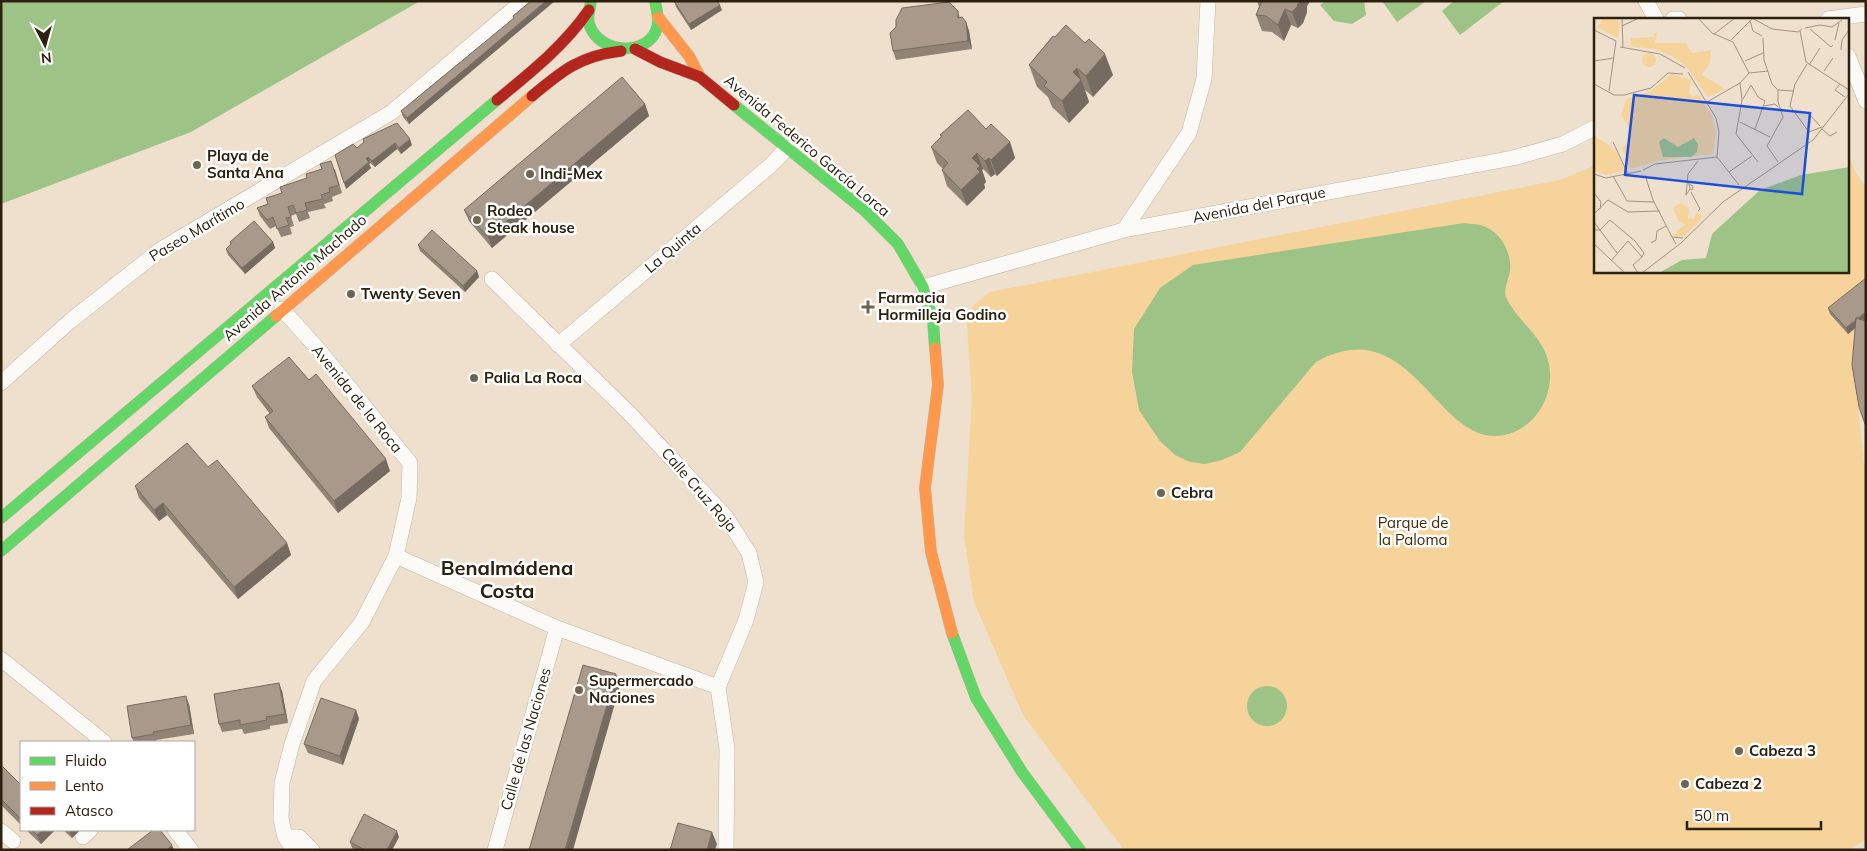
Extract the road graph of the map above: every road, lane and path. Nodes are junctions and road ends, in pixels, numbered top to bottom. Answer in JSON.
{"nodes":[{"id":1,"x":523,"y":1,"type":"edge"},
{"id":2,"x":1200,"y":1,"type":"edge"},
{"id":3,"x":1208,"y":1,"type":"edge"},
{"id":4,"x":1646,"y":1,"type":"edge"},
{"id":5,"x":590,"y":6,"type":"edge"},
{"id":6,"x":658,"y":7,"type":"edge"},
{"id":7,"x":1866,"y":14,"type":"edge"},
{"id":8,"x":1655,"y":18,"type":"edge"},
{"id":9,"x":1833,"y":18,"type":"edge"},
{"id":10,"x":1208,"y":24,"type":"junction"},
{"id":11,"x":634,"y":49,"type":"junction"},
{"id":12,"x":621,"y":51,"type":"junction"},
{"id":13,"x":1850,"y":61,"type":"edge"},
{"id":14,"x":700,"y":77,"type":"junction"},
{"id":15,"x":1866,"y":101,"type":"edge"},
{"id":16,"x":1594,"y":129,"type":"edge"},
{"id":17,"x":787,"y":148,"type":"junction"},
{"id":18,"x":1124,"y":230,"type":"junction"},
{"id":19,"x":492,"y":279,"type":"dead end"},
{"id":20,"x":923,"y":287,"type":"junction"},
{"id":21,"x":282,"y":309,"type":"junction"},
{"id":22,"x":558,"y":345,"type":"junction"},
{"id":23,"x":1,"y":383,"type":"edge"},
{"id":24,"x":1,"y":518,"type":"edge"},
{"id":25,"x":1,"y":551,"type":"edge"},
{"id":26,"x":396,"y":556,"type":"junction"},
{"id":27,"x":557,"y":628,"type":"junction"},
{"id":28,"x":1,"y":659,"type":"edge"},
{"id":29,"x":718,"y":687,"type":"junction"},
{"id":30,"x":103,"y":741,"type":"edge"},
{"id":31,"x":175,"y":831,"type":"edge"},
{"id":32,"x":285,"y":837,"type":"junction"},
{"id":33,"x":191,"y":850,"type":"edge"},
{"id":34,"x":294,"y":850,"type":"edge"},
{"id":35,"x":312,"y":850,"type":"edge"},
{"id":36,"x":495,"y":850,"type":"edge"},
{"id":37,"x":726,"y":850,"type":"edge"},
{"id":38,"x":1080,"y":850,"type":"edge"}],
"edges":[{"from":1,"to":23,"type":"street","name":"Paseo Marítimo"},
{"from":2,"to":10,"type":"street"},
{"from":3,"to":10,"type":"street"},
{"from":4,"to":8,"type":"street"},
{"from":5,"to":12,"type":"main road"},
{"from":5,"to":24,"type":"main road","name":"Avenida Antonio Machado"},
{"from":6,"to":11,"type":"main road"},
{"from":6,"to":14,"type":"main road"},
{"from":7,"to":9,"type":"street"},
{"from":10,"to":18,"type":"street"},
{"from":11,"to":12,"type":"main road","name":"Avenida Antonio Machado"},
{"from":11,"to":14,"type":"main road"},
{"from":12,"to":21,"type":"main road","name":"Avenida Antonio Machado"},
{"from":13,"to":15,"type":"street"},
{"from":14,"to":17,"type":"main road","name":"Avenida Federico García Lorca"},
{"from":16,"to":18,"type":"street","name":"Avenida del Parque"},
{"from":17,"to":20,"type":"main road","name":"Avenida Federico García Lorca"},
{"from":17,"to":22,"type":"street","name":"La Quinta"},
{"from":18,"to":20,"type":"street","name":"Avenida del Parque"},
{"from":19,"to":22,"type":"street","name":"Calle Cruz Roja"},
{"from":20,"to":38,"type":"main road","name":"Avenida Federico García Lorca"},
{"from":21,"to":25,"type":"main road","name":"Avenida Antonio Machado"},
{"from":21,"to":26,"type":"street","name":"Avenida de la Roca"},
{"from":22,"to":29,"type":"street","name":"Calle Cruz Roja"},
{"from":26,"to":27,"type":"street"},
{"from":26,"to":32,"type":"street"},
{"from":27,"to":29,"type":"street"},
{"from":27,"to":36,"type":"street","name":"Calle de las Naciones"},
{"from":28,"to":30,"type":"street"},
{"from":29,"to":37,"type":"street"},
{"from":31,"to":33,"type":"street"},
{"from":32,"to":34,"type":"street"},
{"from":32,"to":35,"type":"street"}]}
